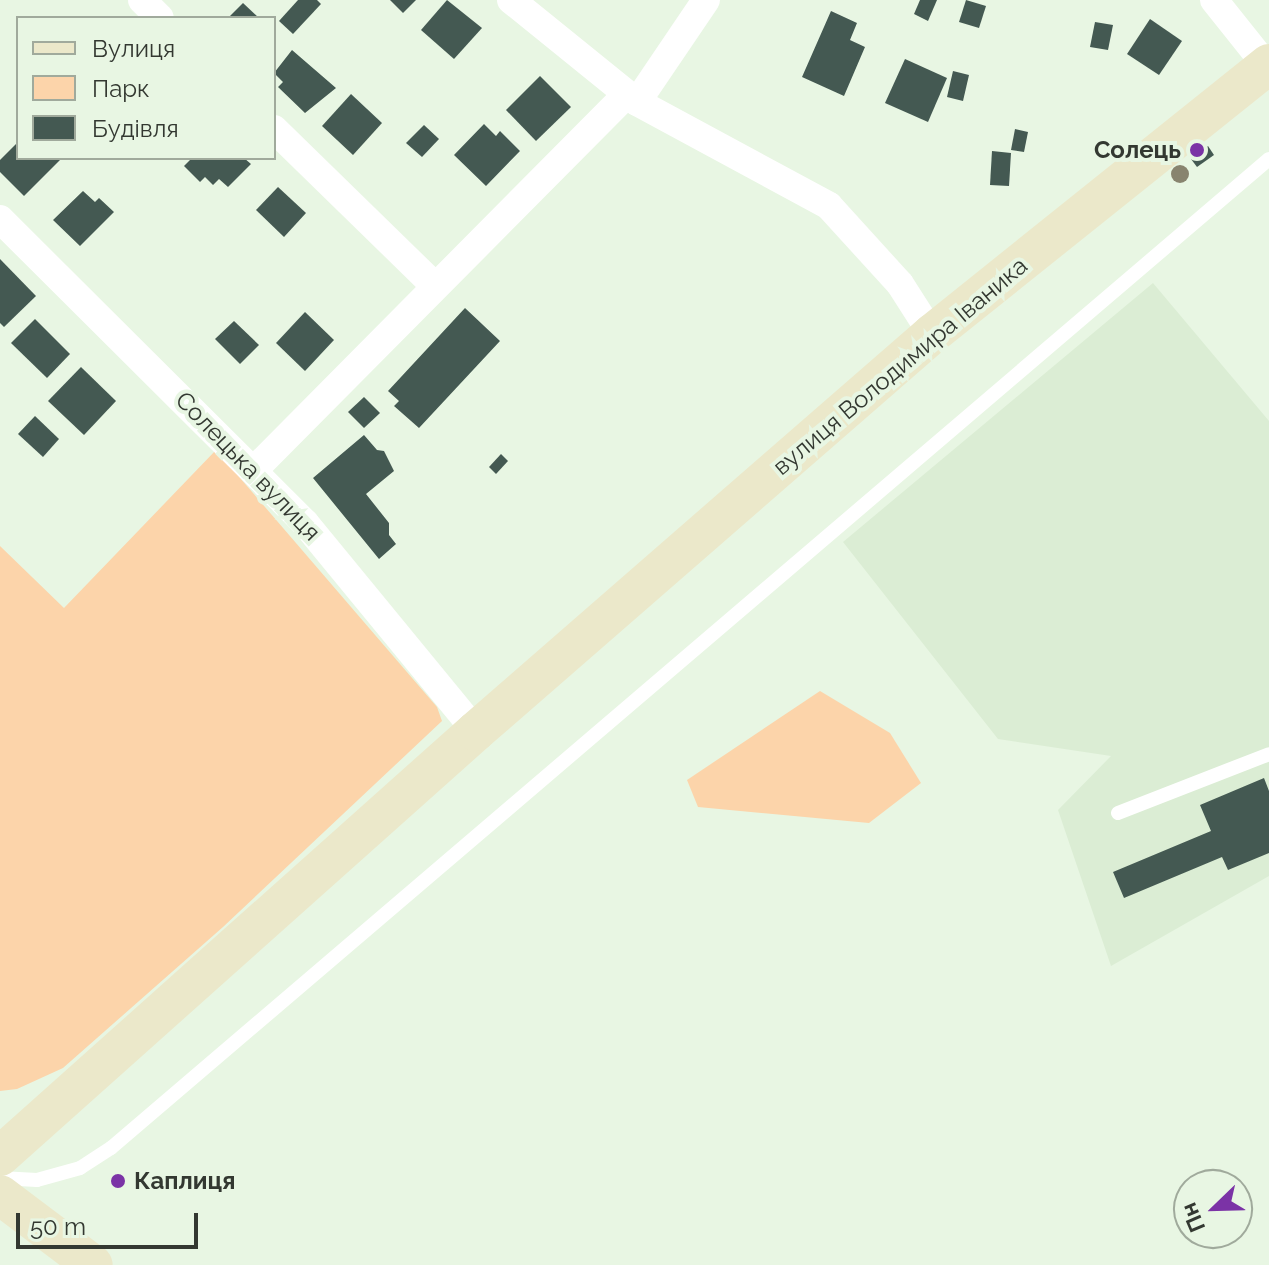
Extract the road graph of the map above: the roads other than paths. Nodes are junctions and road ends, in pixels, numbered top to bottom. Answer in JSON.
{"nodes":[{"id":1,"x":142,"y":0,"type":"edge"},
{"id":2,"x":511,"y":0,"type":"edge"},
{"id":3,"x":706,"y":0,"type":"edge"},
{"id":4,"x":1214,"y":0,"type":"edge"},
{"id":5,"x":158,"y":16,"type":"edge"},
{"id":6,"x":1268,"y":67,"type":"edge"},
{"id":7,"x":632,"y":99,"type":"junction"},
{"id":8,"x":276,"y":131,"type":"edge"},
{"id":9,"x":1269,"y":159,"type":"edge"},
{"id":10,"x":0,"y":219,"type":"edge"},
{"id":11,"x":435,"y":286,"type":"junction"},
{"id":12,"x":932,"y":334,"type":"junction"},
{"id":13,"x":255,"y":469,"type":"junction"},
{"id":14,"x":476,"y":731,"type":"junction"},
{"id":15,"x":1269,"y":754,"type":"edge"},
{"id":16,"x":1118,"y":813,"type":"dead end"},
{"id":17,"x":61,"y":1102,"type":"junction"},
{"id":18,"x":0,"y":1116,"type":"edge"},
{"id":19,"x":0,"y":1156,"type":"edge"},
{"id":20,"x":0,"y":1178,"type":"edge"},
{"id":21,"x":0,"y":1195,"type":"edge"},
{"id":22,"x":93,"y":1265,"type":"edge"}],
"edges":[{"from":1,"to":5,"type":"street"},
{"from":2,"to":7,"type":"street"},
{"from":3,"to":7,"type":"street"},
{"from":4,"to":6,"type":"street","name":"вулиця Володимира Іваника"},
{"from":6,"to":12,"type":"main road","name":"вулиця Володимира Іваника"},
{"from":7,"to":11,"type":"street"},
{"from":7,"to":12,"type":"street"},
{"from":8,"to":11,"type":"street"},
{"from":9,"to":20,"type":"lane"},
{"from":10,"to":13,"type":"street","name":"Солецька вулиця"},
{"from":11,"to":13,"type":"street"},
{"from":12,"to":14,"type":"main road","name":"вулиця Володимира Іваника"},
{"from":13,"to":14,"type":"street","name":"Солецька вулиця"},
{"from":14,"to":17,"type":"main road","name":"вулиця Володимира Іваника"},
{"from":15,"to":16,"type":"lane"},
{"from":17,"to":18,"type":"main road"},
{"from":17,"to":19,"type":"main road","name":"вулиця Володимира Іваника"},
{"from":21,"to":22,"type":"main road"}]}
